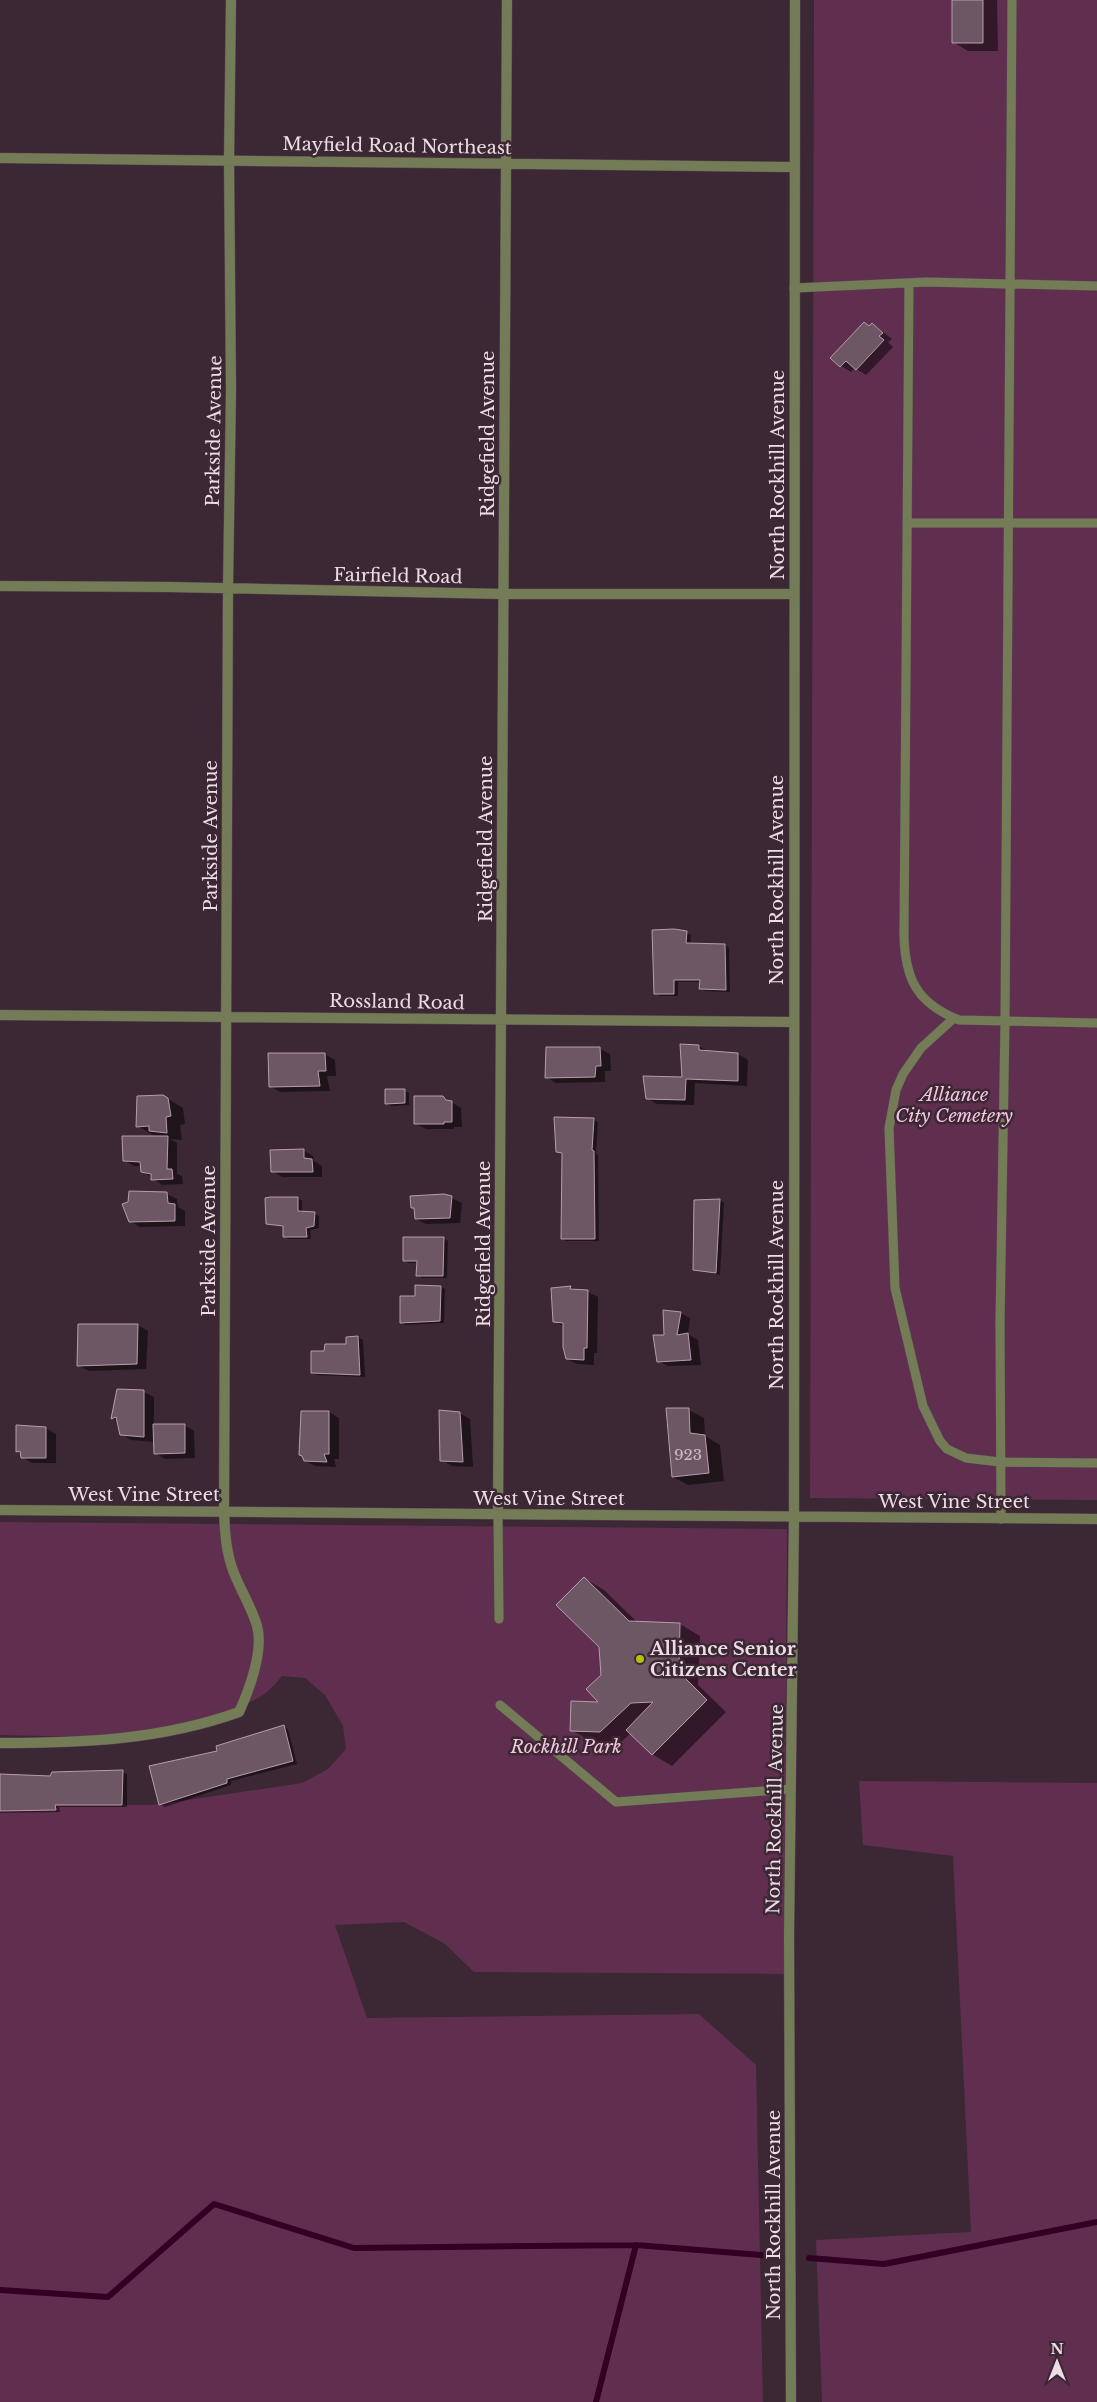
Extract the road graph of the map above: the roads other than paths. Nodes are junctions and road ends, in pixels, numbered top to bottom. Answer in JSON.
{"nodes":[{"id":1,"x":231,"y":0,"type":"edge"},
{"id":2,"x":507,"y":0,"type":"edge"},
{"id":3,"x":795,"y":0,"type":"edge"},
{"id":4,"x":1012,"y":0,"type":"edge"},
{"id":5,"x":0,"y":158,"type":"edge"},
{"id":6,"x":229,"y":161,"type":"junction"},
{"id":7,"x":507,"y":164,"type":"junction"},
{"id":8,"x":794,"y":167,"type":"junction"},
{"id":9,"x":909,"y":283,"type":"junction"},
{"id":10,"x":1011,"y":284,"type":"junction"},
{"id":11,"x":1097,"y":286,"type":"edge"},
{"id":12,"x":794,"y":288,"type":"junction"},
{"id":13,"x":907,"y":523,"type":"junction"},
{"id":14,"x":1009,"y":523,"type":"junction"},
{"id":15,"x":1097,"y":523,"type":"edge"},
{"id":16,"x":0,"y":586,"type":"edge"},
{"id":17,"x":228,"y":588,"type":"junction"},
{"id":18,"x":504,"y":594,"type":"junction"},
{"id":19,"x":794,"y":594,"type":"junction"},
{"id":20,"x":0,"y":1015,"type":"edge"},
{"id":21,"x":227,"y":1017,"type":"junction"},
{"id":22,"x":954,"y":1018,"type":"junction"},
{"id":23,"x":501,"y":1019,"type":"junction"},
{"id":24,"x":793,"y":1022,"type":"junction"},
{"id":25,"x":1005,"y":1022,"type":"junction"},
{"id":26,"x":1097,"y":1023,"type":"edge"},
{"id":27,"x":1000,"y":1462,"type":"junction"},
{"id":28,"x":1097,"y":1463,"type":"edge"},
{"id":29,"x":0,"y":1510,"type":"edge"},
{"id":30,"x":224,"y":1512,"type":"junction"},
{"id":31,"x":498,"y":1514,"type":"junction"},
{"id":32,"x":794,"y":1517,"type":"junction"},
{"id":33,"x":1001,"y":1519,"type":"junction"},
{"id":34,"x":1097,"y":1519,"type":"edge"},
{"id":35,"x":499,"y":1619,"type":"dead end"},
{"id":36,"x":500,"y":1704,"type":"dead end"},
{"id":37,"x":0,"y":1743,"type":"edge"},
{"id":38,"x":791,"y":1790,"type":"junction"},
{"id":39,"x":791,"y":2402,"type":"edge"}],
"edges":[{"from":1,"to":6,"type":"street","name":"Parkside Avenue"},
{"from":2,"to":7,"type":"street","name":"Ridgefield Avenue"},
{"from":3,"to":8,"type":"street","name":"North Rockhill Avenue"},
{"from":4,"to":10,"type":"lane"},
{"from":5,"to":6,"type":"street","name":"Mayfield Road Northeast"},
{"from":6,"to":7,"type":"street","name":"Mayfield Road Northeast"},
{"from":6,"to":17,"type":"street","name":"Parkside Avenue"},
{"from":7,"to":8,"type":"street","name":"Mayfield Road Northeast"},
{"from":7,"to":18,"type":"street","name":"Ridgefield Avenue"},
{"from":8,"to":12,"type":"street","name":"North Rockhill Avenue"},
{"from":9,"to":10,"type":"lane"},
{"from":9,"to":12,"type":"lane"},
{"from":9,"to":13,"type":"lane"},
{"from":10,"to":11,"type":"lane"},
{"from":10,"to":14,"type":"lane"},
{"from":12,"to":19,"type":"street","name":"North Rockhill Avenue"},
{"from":13,"to":14,"type":"lane"},
{"from":13,"to":22,"type":"lane"},
{"from":14,"to":15,"type":"lane"},
{"from":14,"to":25,"type":"lane"},
{"from":16,"to":17,"type":"street","name":"Fairfield Road"},
{"from":17,"to":18,"type":"street","name":"Fairfield Road"},
{"from":17,"to":21,"type":"street","name":"Parkside Avenue"},
{"from":18,"to":19,"type":"street","name":"Fairfield Road"},
{"from":18,"to":23,"type":"street","name":"Ridgefield Avenue"},
{"from":19,"to":24,"type":"street","name":"North Rockhill Avenue"},
{"from":20,"to":21,"type":"street","name":"Rossland Road"},
{"from":21,"to":23,"type":"street","name":"Rossland Road"},
{"from":21,"to":30,"type":"street","name":"Parkside Avenue"},
{"from":22,"to":25,"type":"lane"},
{"from":22,"to":27,"type":"lane"},
{"from":23,"to":24,"type":"street","name":"Rossland Road"},
{"from":23,"to":31,"type":"street","name":"Ridgefield Avenue"},
{"from":24,"to":32,"type":"street","name":"North Rockhill Avenue"},
{"from":25,"to":26,"type":"lane"},
{"from":25,"to":27,"type":"lane"},
{"from":27,"to":28,"type":"lane"},
{"from":27,"to":33,"type":"lane"},
{"from":29,"to":30,"type":"street","name":"West Vine Street"},
{"from":30,"to":31,"type":"street","name":"West Vine Street"},
{"from":30,"to":37,"type":"street","name":"Parkside Avenue"},
{"from":31,"to":32,"type":"street","name":"West Vine Street"},
{"from":31,"to":35,"type":"lane"},
{"from":32,"to":33,"type":"street","name":"West Vine Street"},
{"from":32,"to":38,"type":"street","name":"North Rockhill Avenue"},
{"from":33,"to":34,"type":"street","name":"West Vine Street"},
{"from":36,"to":38,"type":"lane"},
{"from":38,"to":39,"type":"street","name":"North Rockhill Avenue"}]}
